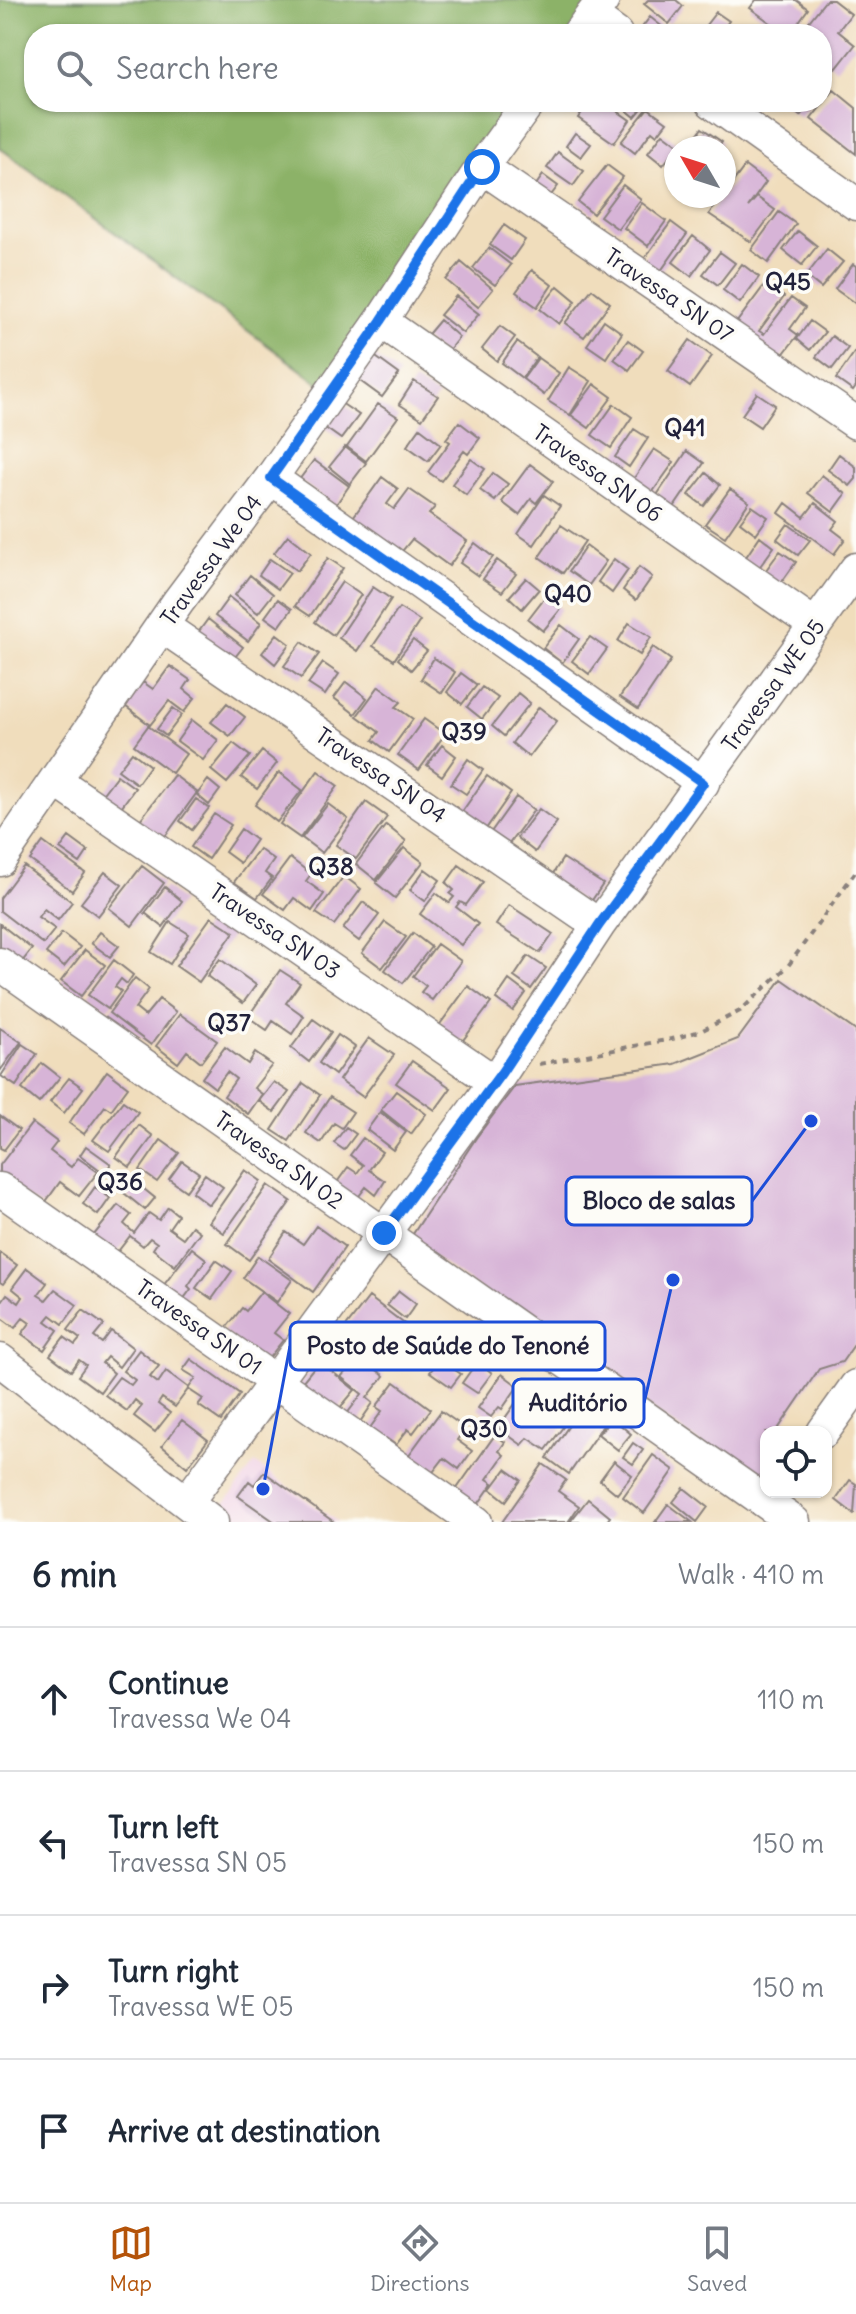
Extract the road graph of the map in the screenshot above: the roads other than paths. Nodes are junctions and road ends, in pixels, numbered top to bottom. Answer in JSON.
{"nodes":[{"id":1,"x":522,"y":112,"type":"edge"},
{"id":2,"x":726,"y":112,"type":"edge"},
{"id":3,"x":482,"y":167,"type":"junction"},
{"id":4,"x":856,"y":204,"type":"edge"},
{"id":5,"x":381,"y":321,"type":"junction"},
{"id":6,"x":856,"y":423,"type":"edge"},
{"id":7,"x":271,"y":478,"type":"junction"},
{"id":8,"x":856,"y":569,"type":"edge"},
{"id":9,"x":815,"y":625,"type":"junction"},
{"id":10,"x":162,"y":626,"type":"junction"},
{"id":11,"x":56,"y":781,"type":"junction"},
{"id":12,"x":703,"y":783,"type":"junction"},
{"id":13,"x":0,"y":860,"type":"edge"},
{"id":14,"x":599,"y":925,"type":"junction"},
{"id":15,"x":0,"y":964,"type":"edge"},
{"id":16,"x":497,"y":1076,"type":"junction"},
{"id":17,"x":0,"y":1189,"type":"edge"},
{"id":18,"x":384,"y":1233,"type":"junction"},
{"id":19,"x":0,"y":1360,"type":"edge"},
{"id":20,"x":277,"y":1381,"type":"junction"},
{"id":21,"x":856,"y":1386,"type":"edge"},
{"id":22,"x":827,"y":1426,"type":"edge"},
{"id":23,"x":187,"y":1502,"type":"junction"},
{"id":24,"x":776,"y":1510,"type":"edge"},
{"id":25,"x":212,"y":1522,"type":"edge"},
{"id":26,"x":476,"y":1522,"type":"edge"}],
"edges":[{"from":1,"to":3,"type":"street","name":"Travessa We 04"},
{"from":2,"to":4,"type":"street"},
{"from":3,"to":5,"type":"street","name":"Travessa We 04"},
{"from":3,"to":6,"type":"street","name":"Travessa SN 07"},
{"from":5,"to":7,"type":"street","name":"Travessa We 04"},
{"from":5,"to":9,"type":"street","name":"Travessa SN 06"},
{"from":7,"to":10,"type":"street","name":"Travessa We 04"},
{"from":7,"to":12,"type":"street"},
{"from":8,"to":9,"type":"street","name":"Travessa WE 05"},
{"from":9,"to":12,"type":"street","name":"Travessa WE 05"},
{"from":10,"to":11,"type":"street","name":"Travessa We 04"},
{"from":10,"to":14,"type":"street","name":"Travessa SN 04"},
{"from":11,"to":13,"type":"street","name":"Travessa We 04"},
{"from":11,"to":16,"type":"street","name":"Travessa SN 03"},
{"from":12,"to":14,"type":"street","name":"Travessa WE 05"},
{"from":14,"to":16,"type":"street","name":"Travessa WE 05"},
{"from":15,"to":18,"type":"street","name":"Travessa SN 02"},
{"from":16,"to":18,"type":"street","name":"Travessa WE 05"},
{"from":17,"to":20,"type":"street","name":"Travessa SN 01"},
{"from":18,"to":20,"type":"street","name":"Travessa WE 05"},
{"from":18,"to":24,"type":"street","name":"Travessa SN 02"},
{"from":19,"to":23,"type":"street"},
{"from":20,"to":23,"type":"street","name":"Travessa WE 05"},
{"from":20,"to":26,"type":"street","name":"Travessa SN 01"},
{"from":21,"to":22,"type":"street"},
{"from":23,"to":25,"type":"street"}]}
